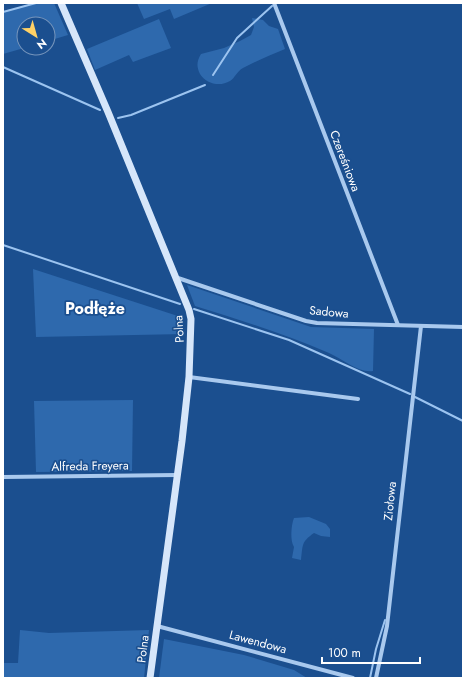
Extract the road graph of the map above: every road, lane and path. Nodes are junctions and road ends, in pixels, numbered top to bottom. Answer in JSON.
{"nodes":[{"id":1,"x":61,"y":3,"type":"edge"},
{"id":2,"x":274,"y":3,"type":"edge"},
{"id":3,"x":176,"y":277,"type":"junction"},
{"id":4,"x":398,"y":325,"type":"junction"},
{"id":5,"x":421,"y":326,"type":"junction"},
{"id":6,"x":463,"y":327,"type":"edge"},
{"id":7,"x":189,"y":377,"type":"junction"},
{"id":8,"x":358,"y":399,"type":"dead end"},
{"id":9,"x":177,"y":474,"type":"junction"},
{"id":10,"x":3,"y":476,"type":"edge"},
{"id":11,"x":157,"y":626,"type":"junction"},
{"id":12,"x":150,"y":678,"type":"edge"},
{"id":13,"x":353,"y":678,"type":"edge"},
{"id":14,"x":376,"y":678,"type":"edge"}],
"edges":[{"from":1,"to":3,"type":"street","name":"Polna"},
{"from":2,"to":4,"type":"street","name":"Czereśniowa"},
{"from":3,"to":4,"type":"street","name":"Sadowa"},
{"from":3,"to":7,"type":"street","name":"Polna"},
{"from":4,"to":5,"type":"street","name":"Sadowa"},
{"from":5,"to":6,"type":"street","name":"Sadowa"},
{"from":5,"to":14,"type":"street","name":"Ziołowa"},
{"from":7,"to":8,"type":"street"},
{"from":7,"to":9,"type":"street","name":"Polna"},
{"from":9,"to":10,"type":"street","name":"Alfreda Freyera"},
{"from":9,"to":11,"type":"street","name":"Polna"},
{"from":11,"to":12,"type":"street","name":"Polna"},
{"from":11,"to":13,"type":"street","name":"Lawendowa"}]}
